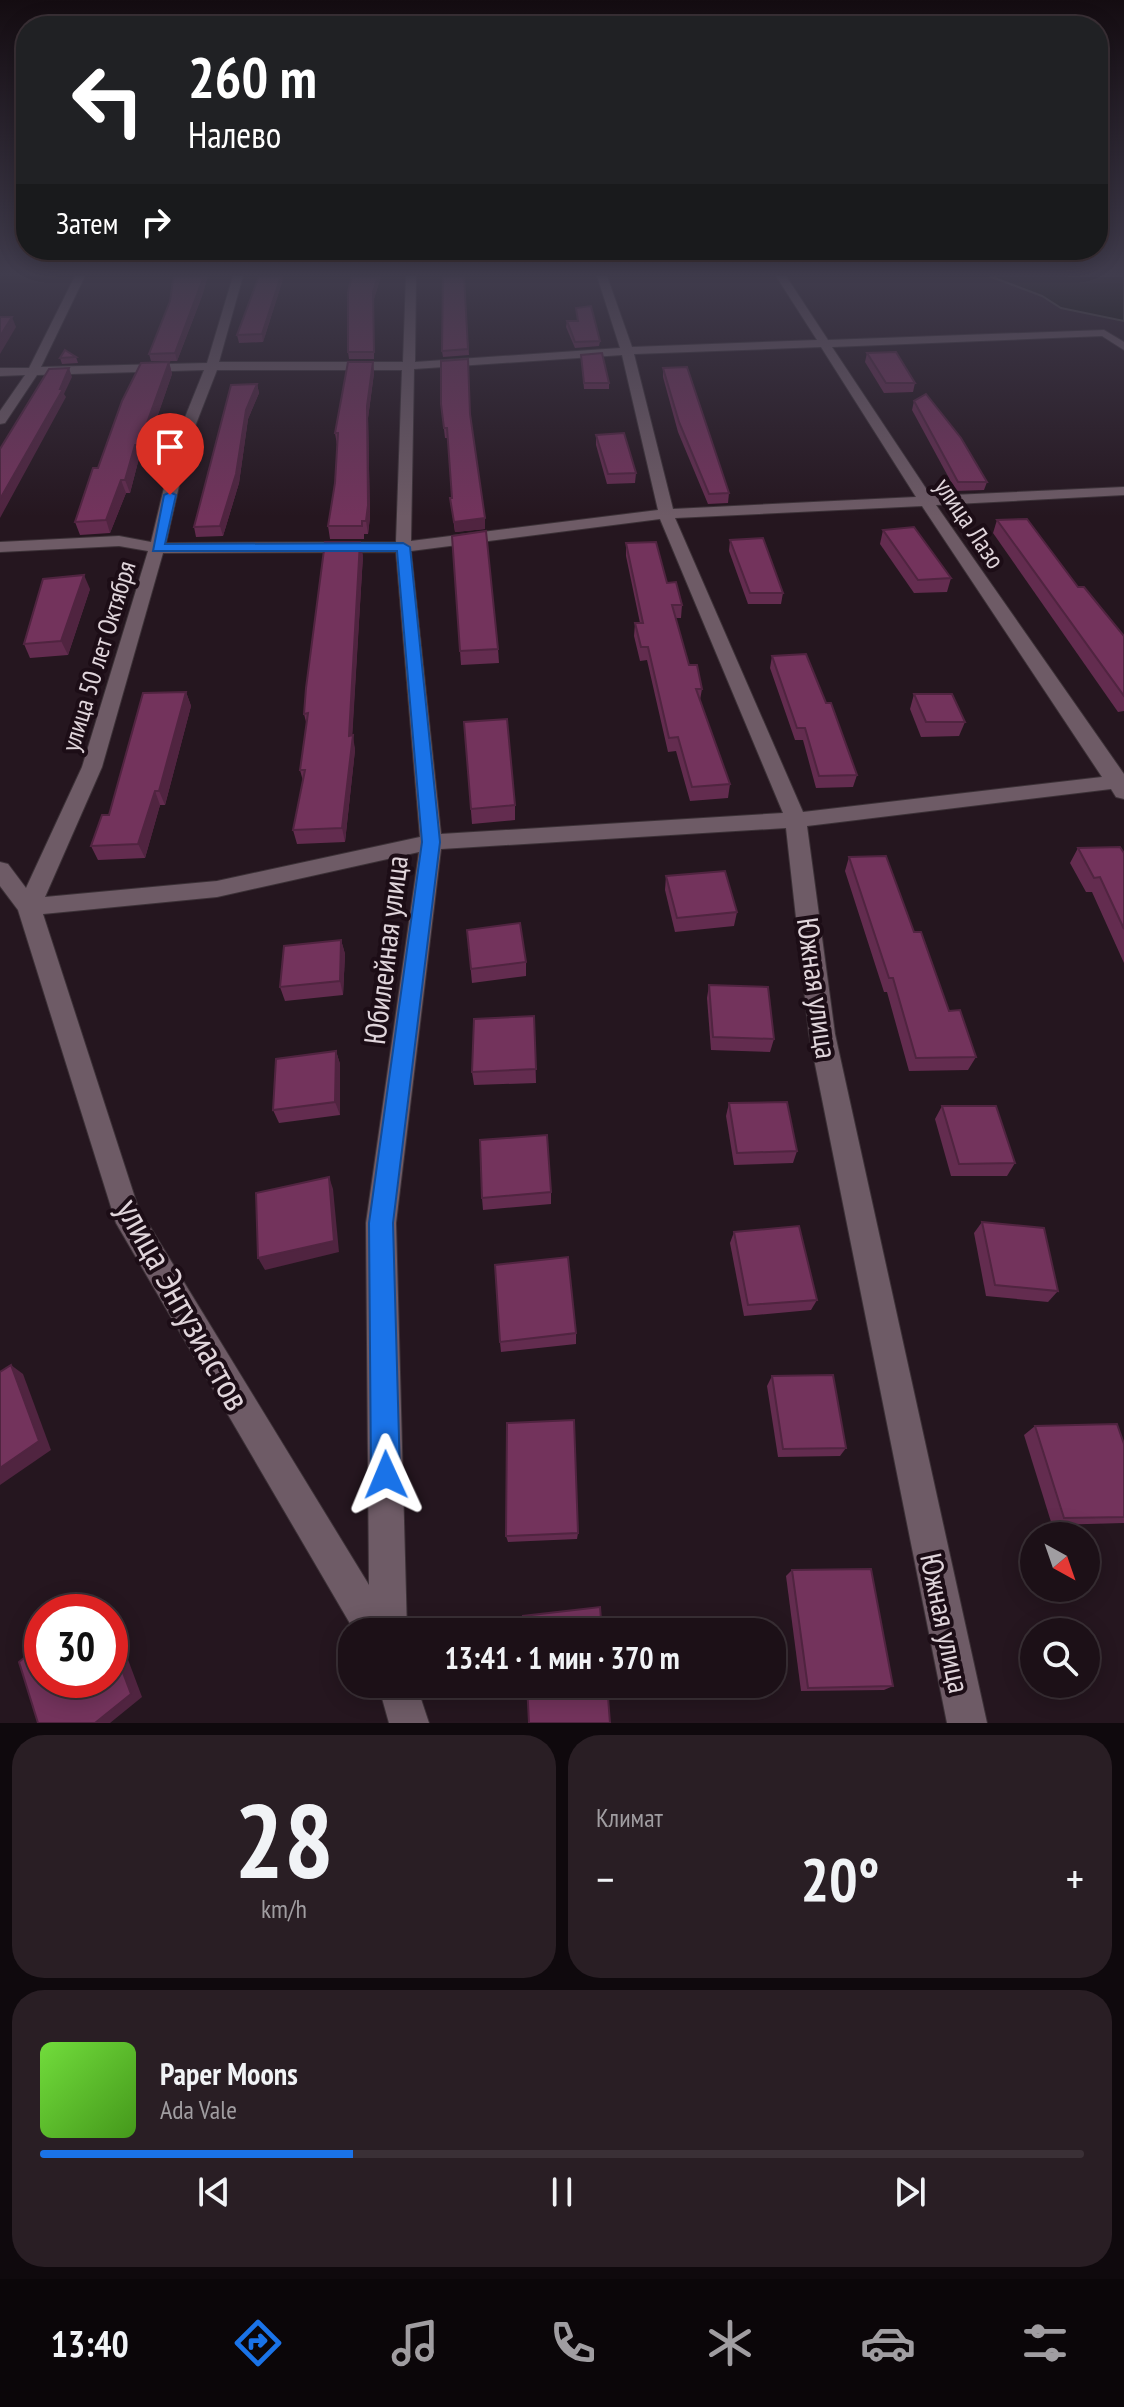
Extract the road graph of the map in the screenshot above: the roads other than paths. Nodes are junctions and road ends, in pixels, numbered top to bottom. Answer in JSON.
{"nodes":[{"id":1,"x":41,"y":356,"type":"edge"},
{"id":2,"x":215,"y":356,"type":"edge"},
{"id":3,"x":407,"y":356,"type":"edge"},
{"id":4,"x":547,"y":356,"type":"edge"},
{"id":5,"x":628,"y":356,"type":"edge"},
{"id":6,"x":832,"y":356,"type":"edge"},
{"id":7,"x":212,"y":366,"type":"junction"},
{"id":8,"x":406,"y":366,"type":"junction"},
{"id":9,"x":34,"y":370,"type":"junction"},
{"id":10,"x":0,"y":372,"type":"edge"},
{"id":11,"x":0,"y":420,"type":"edge"},
{"id":12,"x":1124,"y":491,"type":"edge"},
{"id":13,"x":925,"y":499,"type":"junction"},
{"id":14,"x":666,"y":514,"type":"junction"},
{"id":15,"x":0,"y":547,"type":"edge"},
{"id":16,"x":403,"y":547,"type":"junction"},
{"id":17,"x":157,"y":548,"type":"junction"},
{"id":18,"x":1122,"y":786,"type":"edge"},
{"id":19,"x":796,"y":820,"type":"junction"},
{"id":20,"x":431,"y":842,"type":"junction"},
{"id":21,"x":0,"y":870,"type":"edge"},
{"id":22,"x":29,"y":907,"type":"junction"},
{"id":23,"x":368,"y":1618,"type":"edge"},
{"id":24,"x":388,"y":1618,"type":"edge"},
{"id":25,"x":401,"y":1698,"type":"edge"},
{"id":26,"x":409,"y":1723,"type":"edge"},
{"id":27,"x":967,"y":1723,"type":"edge"}],
"edges":[{"from":1,"to":9,"type":"street"},
{"from":2,"to":7,"type":"street","name":"улица 50 лет Октября"},
{"from":3,"to":8,"type":"street","name":"Юбилейная улица"},
{"from":4,"to":8,"type":"street"},
{"from":5,"to":14,"type":"street","name":"Южная улица"},
{"from":6,"to":13,"type":"street","name":"улица Лазо"},
{"from":7,"to":8,"type":"street"},
{"from":7,"to":9,"type":"street"},
{"from":7,"to":17,"type":"street","name":"улица 50 лет Октября"},
{"from":8,"to":16,"type":"street","name":"Юбилейная улица"},
{"from":9,"to":10,"type":"street"},
{"from":9,"to":11,"type":"street"},
{"from":12,"to":13,"type":"street"},
{"from":13,"to":14,"type":"street"},
{"from":13,"to":18,"type":"street","name":"улица Лазо"},
{"from":14,"to":16,"type":"street"},
{"from":14,"to":19,"type":"street","name":"Южная улица"},
{"from":15,"to":17,"type":"street"},
{"from":16,"to":17,"type":"street"},
{"from":16,"to":20,"type":"street","name":"Юбилейная улица"},
{"from":17,"to":22,"type":"street","name":"улица 50 лет Октября"},
{"from":18,"to":19,"type":"street"},
{"from":19,"to":20,"type":"street"},
{"from":19,"to":27,"type":"street","name":"Южная улица"},
{"from":20,"to":22,"type":"street"},
{"from":20,"to":24,"type":"street","name":"Юбилейная улица"},
{"from":21,"to":22,"type":"street","name":"улица Энтузиастов"},
{"from":22,"to":23,"type":"street","name":"улица Энтузиастов"},
{"from":25,"to":26,"type":"street"}]}
